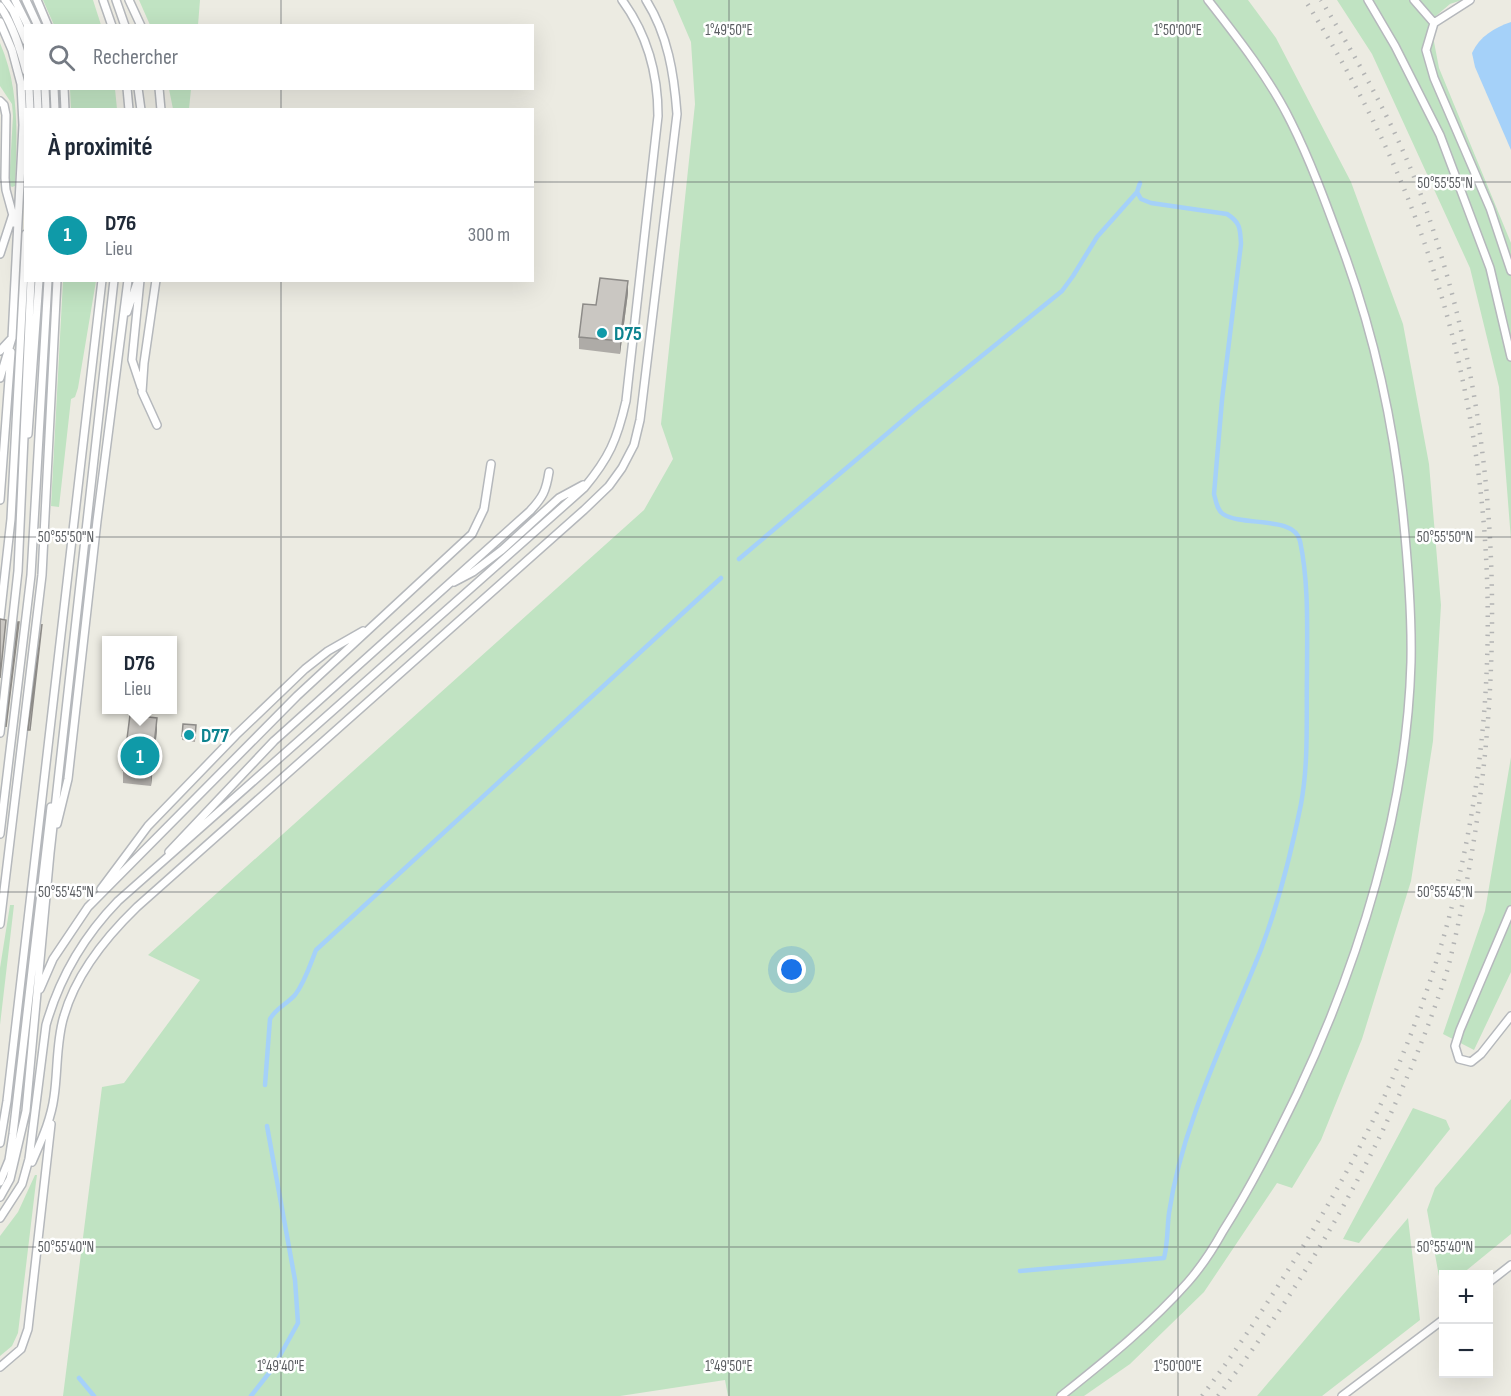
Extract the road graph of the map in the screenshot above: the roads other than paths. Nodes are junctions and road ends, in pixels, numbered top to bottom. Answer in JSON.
{"nodes":[{"id":1,"x":5,"y":0,"type":"edge"},
{"id":2,"x":15,"y":0,"type":"edge"},
{"id":3,"x":26,"y":0,"type":"edge"},
{"id":4,"x":37,"y":0,"type":"edge"},
{"id":5,"x":103,"y":0,"type":"edge"},
{"id":6,"x":116,"y":0,"type":"edge"},
{"id":7,"x":129,"y":0,"type":"edge"},
{"id":8,"x":622,"y":0,"type":"edge"},
{"id":9,"x":646,"y":0,"type":"edge"},
{"id":10,"x":1208,"y":0,"type":"edge"},
{"id":11,"x":1368,"y":0,"type":"edge"},
{"id":12,"x":1414,"y":0,"type":"edge"},
{"id":13,"x":1470,"y":0,"type":"edge"},
{"id":14,"x":0,"y":6,"type":"edge"},
{"id":15,"x":0,"y":22,"type":"edge"},
{"id":16,"x":1434,"y":23,"type":"junction"},
{"id":17,"x":27,"y":24,"type":"edge"},
{"id":18,"x":37,"y":24,"type":"edge"},
{"id":19,"x":47,"y":24,"type":"edge"},
{"id":20,"x":111,"y":24,"type":"edge"},
{"id":21,"x":124,"y":24,"type":"edge"},
{"id":22,"x":140,"y":24,"type":"edge"},
{"id":23,"x":24,"y":36,"type":"edge"},
{"id":24,"x":24,"y":63,"type":"edge"},
{"id":25,"x":29,"y":90,"type":"edge"},
{"id":26,"x":37,"y":90,"type":"edge"},
{"id":27,"x":45,"y":90,"type":"edge"},
{"id":28,"x":54,"y":90,"type":"edge"},
{"id":29,"x":64,"y":90,"type":"edge"},
{"id":30,"x":127,"y":90,"type":"edge"},
{"id":31,"x":138,"y":90,"type":"edge"},
{"id":32,"x":159,"y":90,"type":"edge"},
{"id":33,"x":0,"y":101,"type":"edge"},
{"id":34,"x":30,"y":108,"type":"edge"},
{"id":35,"x":38,"y":108,"type":"edge"},
{"id":36,"x":46,"y":108,"type":"edge"},
{"id":37,"x":55,"y":108,"type":"edge"},
{"id":38,"x":65,"y":108,"type":"edge"},
{"id":39,"x":129,"y":108,"type":"edge"},
{"id":40,"x":141,"y":108,"type":"edge"},
{"id":41,"x":161,"y":108,"type":"edge"},
{"id":42,"x":19,"y":197,"type":"junction"},
{"id":43,"x":14,"y":213,"type":"junction"},
{"id":44,"x":17,"y":237,"type":"junction"},
{"id":45,"x":0,"y":254,"type":"edge"},
{"id":46,"x":1511,"y":271,"type":"edge"},
{"id":47,"x":24,"y":272,"type":"edge"},
{"id":48,"x":31,"y":282,"type":"edge"},
{"id":49,"x":39,"y":282,"type":"edge"},
{"id":50,"x":48,"y":282,"type":"edge"},
{"id":51,"x":57,"y":282,"type":"edge"},
{"id":52,"x":102,"y":282,"type":"edge"},
{"id":53,"x":114,"y":282,"type":"edge"},
{"id":54,"x":128,"y":282,"type":"edge"},
{"id":55,"x":138,"y":282,"type":"edge"},
{"id":56,"x":139,"y":282,"type":"edge"},
{"id":57,"x":156,"y":282,"type":"edge"},
{"id":58,"x":121,"y":331,"type":"junction"},
{"id":59,"x":12,"y":338,"type":"junction"},
{"id":60,"x":0,"y":352,"type":"edge"},
{"id":61,"x":1511,"y":357,"type":"edge"},
{"id":62,"x":0,"y":359,"type":"edge"},
{"id":63,"x":0,"y":378,"type":"edge"},
{"id":64,"x":142,"y":392,"type":"junction"},
{"id":65,"x":157,"y":425,"type":"dead end"},
{"id":66,"x":491,"y":464,"type":"dead end"},
{"id":67,"x":549,"y":472,"type":"dead end"},
{"id":68,"x":590,"y":481,"type":"junction"},
{"id":69,"x":0,"y":500,"type":"edge"},
{"id":70,"x":87,"y":522,"type":"junction"},
{"id":71,"x":18,"y":565,"type":"junction"},
{"id":72,"x":441,"y":590,"type":"junction"},
{"id":73,"x":0,"y":618,"type":"edge"},
{"id":74,"x":370,"y":627,"type":"junction"},
{"id":75,"x":0,"y":734,"type":"edge"},
{"id":76,"x":0,"y":834,"type":"edge"},
{"id":77,"x":50,"y":853,"type":"junction"},
{"id":78,"x":143,"y":880,"type":"junction"},
{"id":79,"x":88,"y":907,"type":"junction"},
{"id":80,"x":1511,"y":910,"type":"edge"},
{"id":81,"x":0,"y":924,"type":"edge"},
{"id":82,"x":35,"y":1009,"type":"junction"},
{"id":83,"x":1511,"y":1016,"type":"edge"},
{"id":84,"x":54,"y":1100,"type":"junction"},
{"id":85,"x":7,"y":1101,"type":"junction"},
{"id":86,"x":13,"y":1134,"type":"junction"},
{"id":87,"x":0,"y":1143,"type":"edge"},
{"id":88,"x":0,"y":1182,"type":"edge"},
{"id":89,"x":22,"y":1184,"type":"junction"},
{"id":90,"x":0,"y":1197,"type":"edge"},
{"id":91,"x":0,"y":1218,"type":"edge"},
{"id":92,"x":1511,"y":1265,"type":"edge"},
{"id":93,"x":1493,"y":1279,"type":"edge"},
{"id":94,"x":1439,"y":1322,"type":"edge"},
{"id":95,"x":0,"y":1367,"type":"edge"},
{"id":96,"x":1061,"y":1396,"type":"edge"},
{"id":97,"x":1342,"y":1396,"type":"edge"}],
"edges":[{"from":1,"to":23,"type":"lane"},
{"from":2,"to":17,"type":"lane"},
{"from":3,"to":18,"type":"lane"},
{"from":4,"to":19,"type":"lane"},
{"from":5,"to":20,"type":"lane"},
{"from":6,"to":21,"type":"lane"},
{"from":7,"to":22,"type":"lane"},
{"from":8,"to":68,"type":"lane"},
{"from":9,"to":84,"type":"lane"},
{"from":10,"to":96,"type":"lane"},
{"from":11,"to":61,"type":"lane"},
{"from":12,"to":16,"type":"lane"},
{"from":13,"to":16,"type":"lane"},
{"from":14,"to":24,"type":"lane"},
{"from":15,"to":42,"type":"lane"},
{"from":16,"to":46,"type":"lane"},
{"from":25,"to":34,"type":"lane"},
{"from":26,"to":35,"type":"lane"},
{"from":27,"to":36,"type":"lane"},
{"from":28,"to":37,"type":"lane"},
{"from":29,"to":38,"type":"lane"},
{"from":30,"to":39,"type":"lane"},
{"from":31,"to":40,"type":"lane"},
{"from":32,"to":41,"type":"lane"},
{"from":33,"to":43,"type":"lane"},
{"from":42,"to":43,"type":"lane"},
{"from":42,"to":44,"type":"lane"},
{"from":43,"to":44,"type":"lane"},
{"from":43,"to":45,"type":"lane"},
{"from":44,"to":59,"type":"lane"},
{"from":47,"to":73,"type":"lane"},
{"from":48,"to":71,"type":"lane"},
{"from":49,"to":71,"type":"lane"},
{"from":50,"to":76,"type":"lane"},
{"from":51,"to":81,"type":"lane"},
{"from":52,"to":85,"type":"lane"},
{"from":53,"to":70,"type":"lane"},
{"from":54,"to":58,"type":"lane"},
{"from":55,"to":58,"type":"lane"},
{"from":56,"to":64,"type":"lane"},
{"from":57,"to":64,"type":"lane"},
{"from":58,"to":77,"type":"lane"},
{"from":59,"to":60,"type":"lane"},
{"from":59,"to":62,"type":"lane"},
{"from":59,"to":63,"type":"lane"},
{"from":59,"to":69,"type":"lane"},
{"from":64,"to":65,"type":"lane"},
{"from":66,"to":74,"type":"lane"},
{"from":67,"to":72,"type":"lane"},
{"from":68,"to":72,"type":"lane"},
{"from":68,"to":78,"type":"lane"},
{"from":70,"to":77,"type":"lane"},
{"from":70,"to":86,"type":"lane"},
{"from":71,"to":75,"type":"lane"},
{"from":72,"to":78,"type":"lane"},
{"from":74,"to":79,"type":"lane"},
{"from":74,"to":79,"type":"lane"},
{"from":77,"to":82,"type":"lane"},
{"from":78,"to":89,"type":"lane"},
{"from":79,"to":82,"type":"lane"},
{"from":80,"to":83,"type":"lane"},
{"from":82,"to":90,"type":"lane"},
{"from":84,"to":89,"type":"lane"},
{"from":84,"to":95,"type":"lane"},
{"from":85,"to":86,"type":"lane"},
{"from":85,"to":87,"type":"lane"},
{"from":86,"to":88,"type":"lane"},
{"from":89,"to":91,"type":"lane"},
{"from":92,"to":93,"type":"lane"},
{"from":94,"to":97,"type":"lane"}]}
